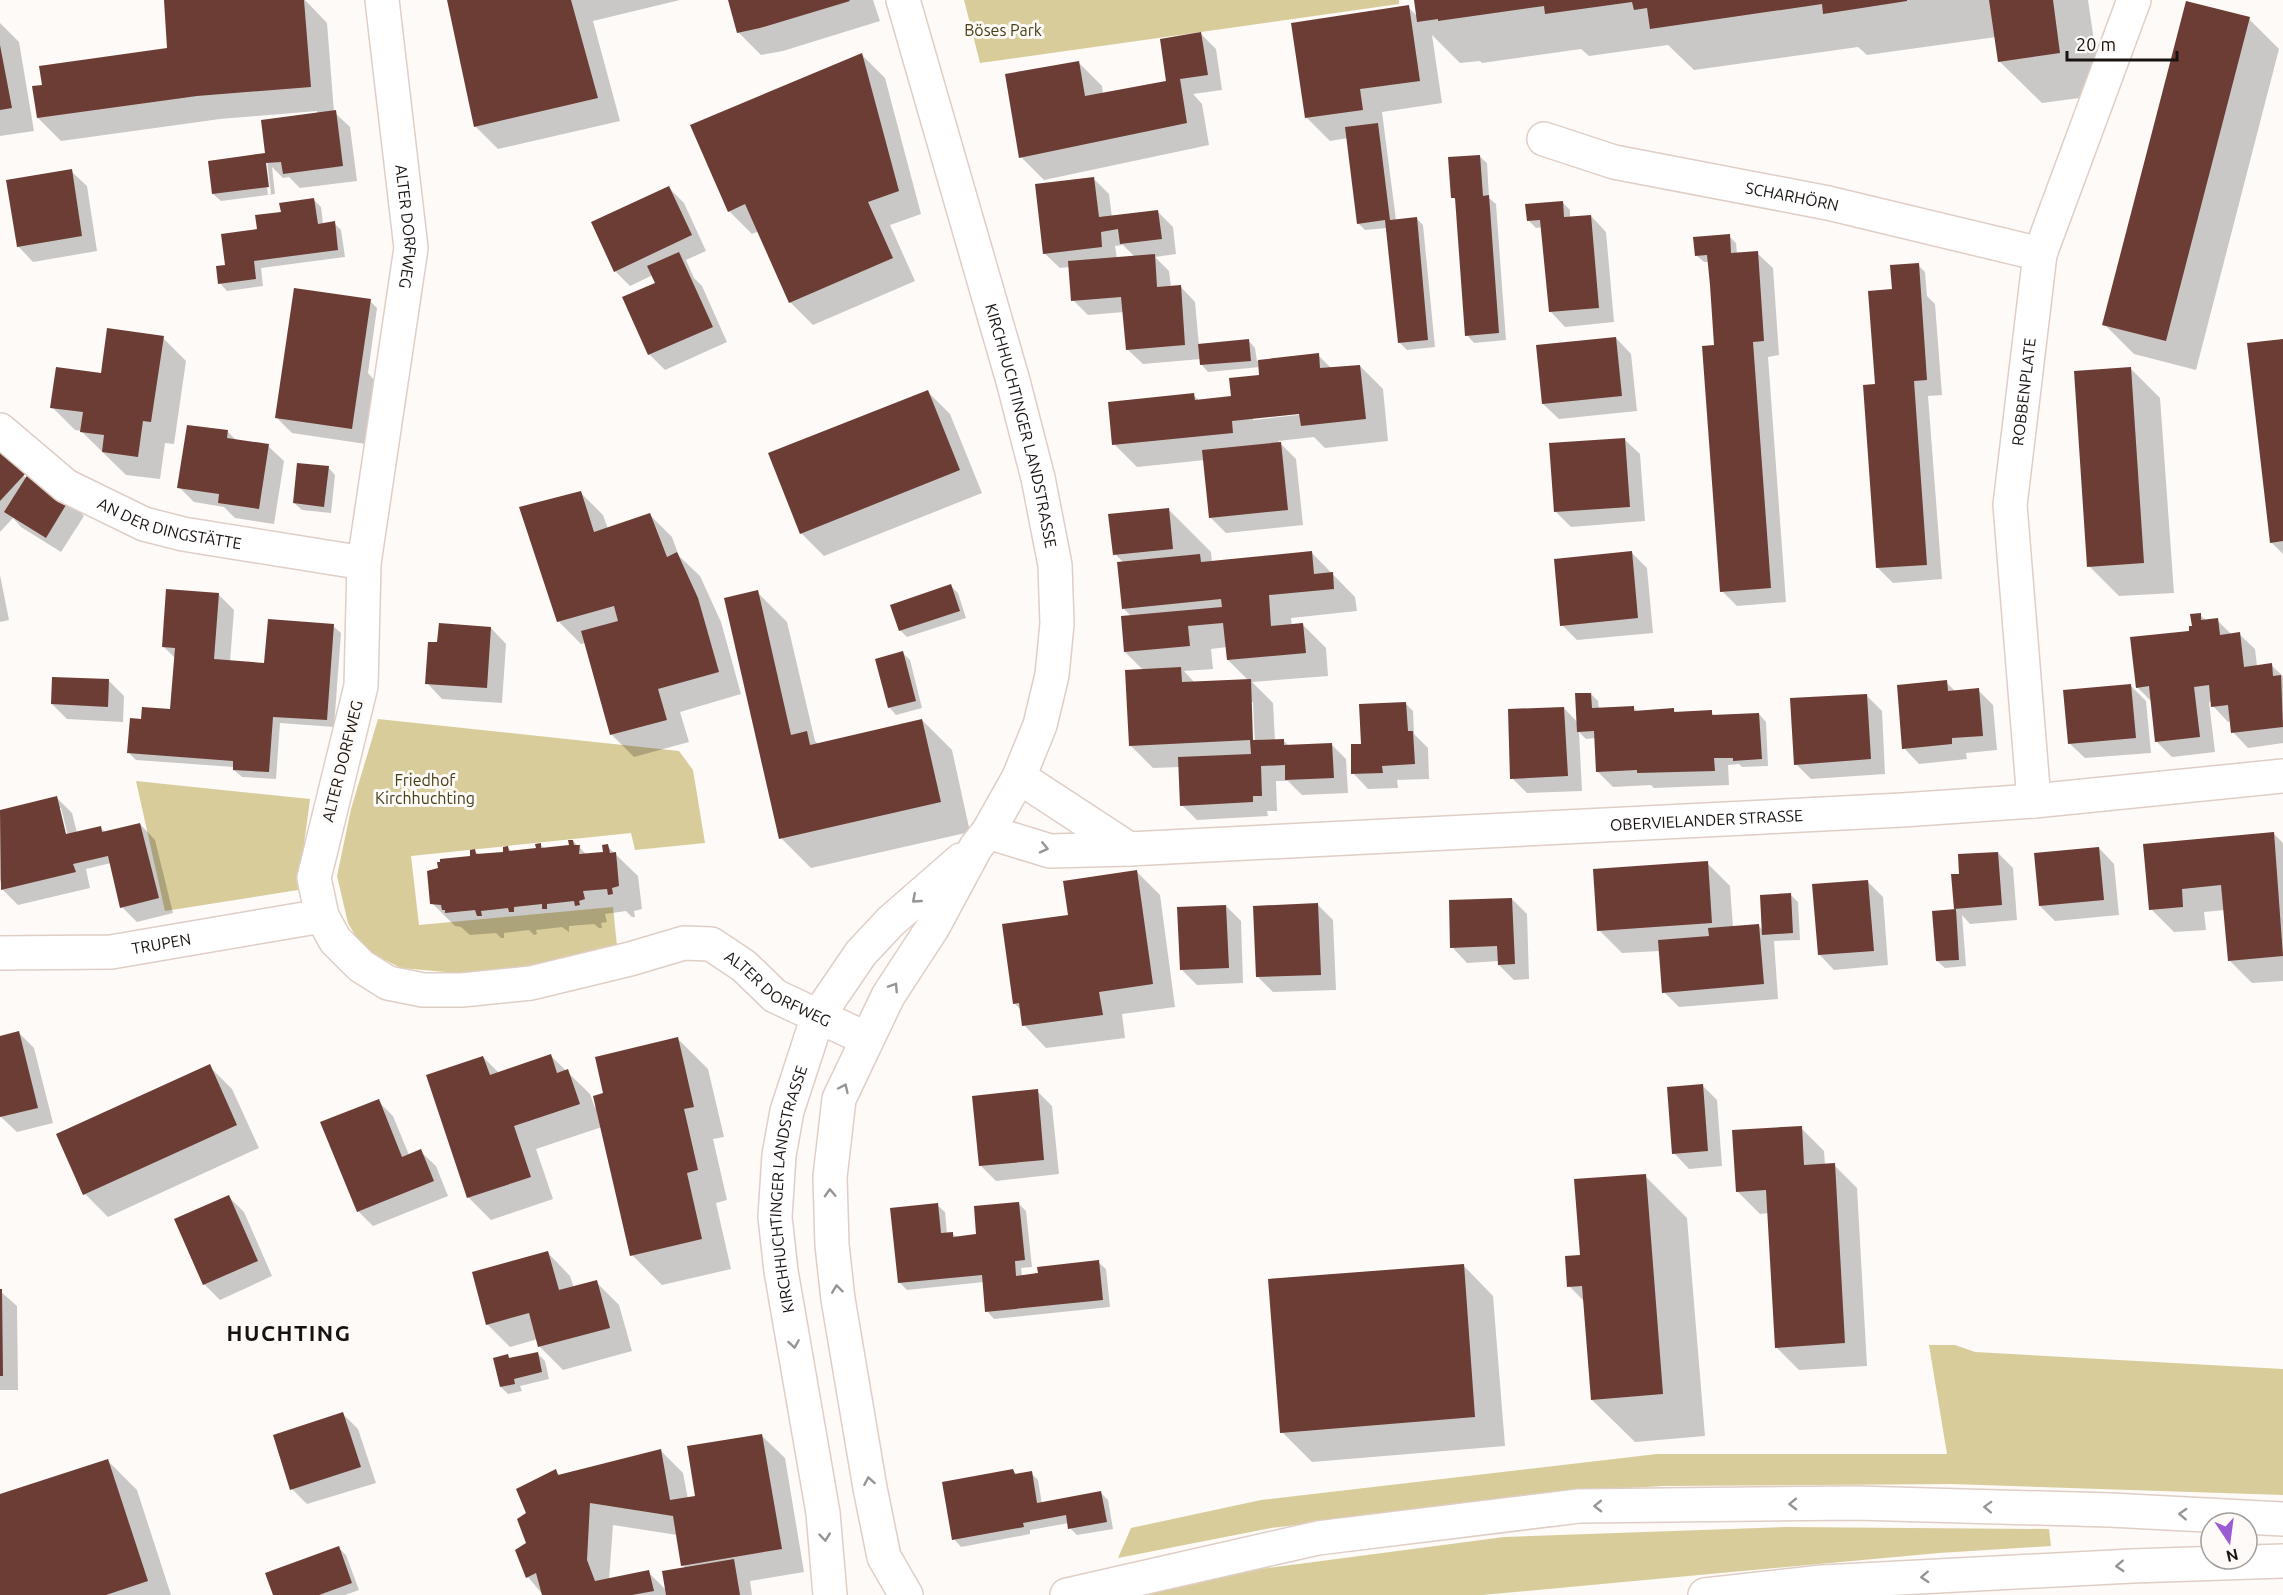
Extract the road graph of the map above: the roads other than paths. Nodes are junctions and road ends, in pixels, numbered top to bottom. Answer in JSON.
{"nodes":[{"id":1,"x":382,"y":0,"type":"edge"},
{"id":2,"x":903,"y":0,"type":"edge"},
{"id":3,"x":2134,"y":0,"type":"edge"},
{"id":4,"x":1544,"y":139,"type":"dead end"},
{"id":5,"x":2040,"y":254,"type":"junction"},
{"id":6,"x":0,"y":430,"type":"edge"},
{"id":7,"x":364,"y":563,"type":"junction"},
{"id":8,"x":2283,"y":776,"type":"edge"},
{"id":9,"x":1019,"y":777,"type":"junction"},
{"id":10,"x":2034,"y":801,"type":"junction"},
{"id":11,"x":982,"y":839,"type":"junction"},
{"id":12,"x":1128,"y":849,"type":"junction"},
{"id":13,"x":322,"y":916,"type":"junction"},
{"id":14,"x":0,"y":953,"type":"edge"},
{"id":15,"x":818,"y":1016,"type":"junction"},
{"id":16,"x":867,"y":1039,"type":"junction"},
{"id":17,"x":2283,"y":1520,"type":"edge"},
{"id":18,"x":2283,"y":1561,"type":"edge"},
{"id":19,"x":830,"y":1595,"type":"edge"},
{"id":20,"x":906,"y":1595,"type":"edge"},
{"id":21,"x":1067,"y":1595,"type":"edge"},
{"id":22,"x":1705,"y":1595,"type":"edge"}],
"edges":[{"from":1,"to":7,"type":"main road","name":"ALTER DORFWEG"},
{"from":2,"to":9,"type":"main road","name":"KIRCHHUCHTINGER LANDSTRASSE"},
{"from":3,"to":5,"type":"main road","name":"ROBBENPLATE"},
{"from":4,"to":5,"type":"main road","name":"SCHARHÖRN"},
{"from":5,"to":10,"type":"main road","name":"ROBBENPLATE"},
{"from":6,"to":7,"type":"main road","name":"AN DER DINGSTÄTTE"},
{"from":7,"to":13,"type":"main road","name":"ALTER DORFWEG"},
{"from":8,"to":10,"type":"main road","name":"OBERVIELANDER STRASSE"},
{"from":9,"to":11,"type":"main road","name":"KIRCHHUCHTINGER LANDSTRASSE"},
{"from":9,"to":12,"type":"main road"},
{"from":10,"to":12,"type":"main road","name":"OBERVIELANDER STRASSE"},
{"from":11,"to":12,"type":"main road","name":"OBERVIELANDER STRASSE","one_way":true},
{"from":11,"to":15,"type":"main road","name":"KIRCHHUCHTINGER LANDSTRASSE","one_way":true},
{"from":16,"to":11,"type":"main road","name":"KIRCHHUCHTINGER LANDSTRASSE","one_way":true},
{"from":13,"to":14,"type":"main road","name":"TRUPEN"},
{"from":13,"to":15,"type":"main road","name":"ALTER DORFWEG"},
{"from":15,"to":16,"type":"main road","name":"ALTER DORFWEG"},
{"from":15,"to":19,"type":"main road","name":"KIRCHHUCHTINGER LANDSTRASSE","one_way":true},
{"from":20,"to":16,"type":"main road","name":"KIRCHHUCHTINGER LANDSTRASSE","one_way":true},
{"from":17,"to":21,"type":"main road","one_way":true},
{"from":18,"to":22,"type":"main road","one_way":true}]}
